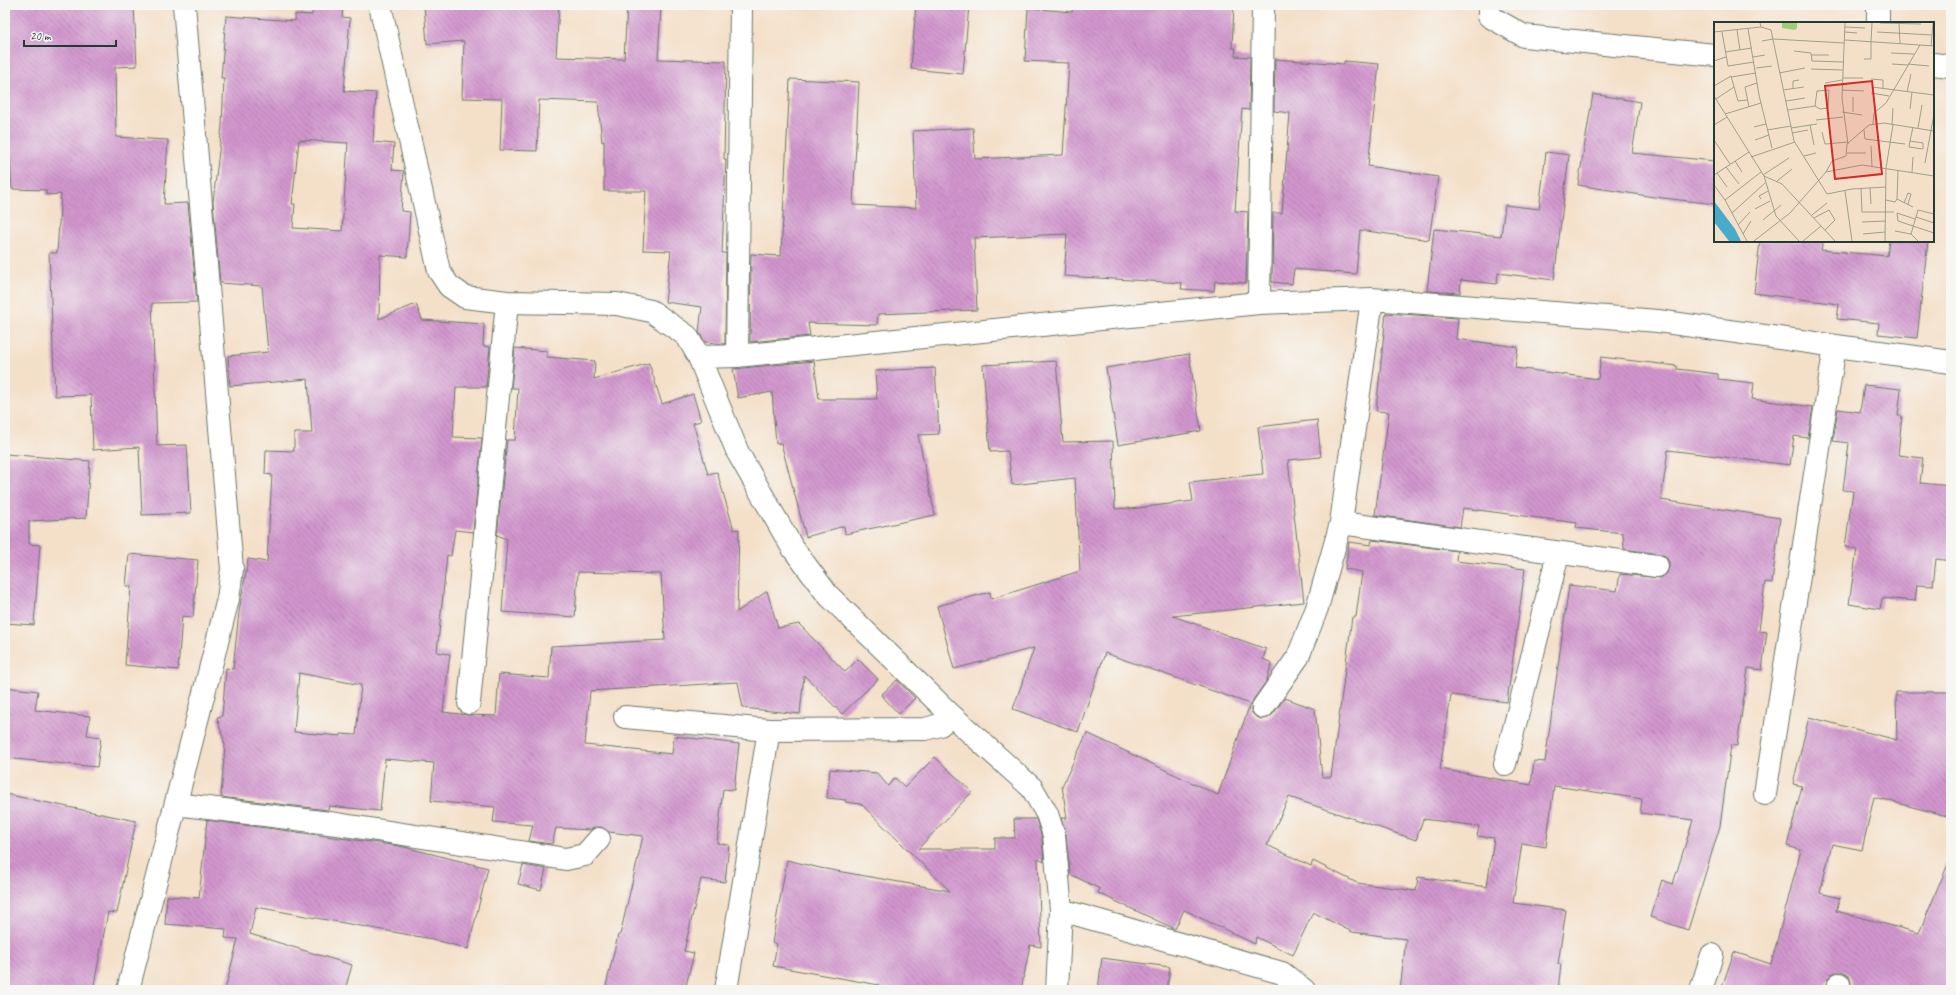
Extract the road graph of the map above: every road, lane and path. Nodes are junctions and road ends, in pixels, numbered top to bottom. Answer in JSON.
{"nodes":[{"id":1,"x":184,"y":5,"type":"edge"},
{"id":2,"x":380,"y":5,"type":"edge"},
{"id":3,"x":741,"y":5,"type":"edge"},
{"id":4,"x":1263,"y":5,"type":"edge"},
{"id":5,"x":1489,"y":5,"type":"edge"},
{"id":6,"x":1878,"y":5,"type":"edge"},
{"id":7,"x":1878,"y":22,"type":"edge"},
{"id":8,"x":1714,"y":55,"type":"edge"},
{"id":9,"x":1372,"y":299,"type":"junction"},
{"id":10,"x":507,"y":302,"type":"junction"},
{"id":11,"x":1259,"y":303,"type":"junction"},
{"id":12,"x":1835,"y":346,"type":"junction"},
{"id":13,"x":737,"y":356,"type":"junction"},
{"id":14,"x":699,"y":358,"type":"junction"},
{"id":15,"x":1951,"y":362,"type":"edge"},
{"id":16,"x":1340,"y":523,"type":"junction"},
{"id":17,"x":1558,"y":554,"type":"junction"},
{"id":18,"x":1656,"y":566,"type":"dead end"},
{"id":19,"x":469,"y":704,"type":"dead end"},
{"id":20,"x":1263,"y":707,"type":"dead end"},
{"id":21,"x":951,"y":715,"type":"junction"},
{"id":22,"x":625,"y":717,"type":"dead end"},
{"id":23,"x":769,"y":730,"type":"junction"},
{"id":24,"x":1505,"y":764,"type":"dead end"},
{"id":25,"x":1765,"y":794,"type":"dead end"},
{"id":26,"x":176,"y":804,"type":"junction"},
{"id":27,"x":598,"y":838,"type":"dead end"},
{"id":28,"x":1061,"y":910,"type":"junction"},
{"id":29,"x":1712,"y":955,"type":"dead end"},
{"id":30,"x":1281,"y":982,"type":"edge"},
{"id":31,"x":128,"y":990,"type":"edge"},
{"id":32,"x":726,"y":990,"type":"edge"},
{"id":33,"x":1057,"y":990,"type":"edge"},
{"id":34,"x":1304,"y":990,"type":"edge"},
{"id":35,"x":1701,"y":990,"type":"edge"}],
"edges":[{"from":1,"to":26,"type":"street"},
{"from":2,"to":10,"type":"street"},
{"from":3,"to":13,"type":"street"},
{"from":4,"to":11,"type":"street"},
{"from":5,"to":8,"type":"street"},
{"from":6,"to":7,"type":"street"},
{"from":9,"to":11,"type":"street"},
{"from":9,"to":12,"type":"street"},
{"from":9,"to":16,"type":"street"},
{"from":10,"to":14,"type":"street"},
{"from":10,"to":19,"type":"street"},
{"from":11,"to":13,"type":"street"},
{"from":12,"to":15,"type":"street"},
{"from":12,"to":25,"type":"street"},
{"from":13,"to":14,"type":"street"},
{"from":14,"to":21,"type":"street"},
{"from":16,"to":17,"type":"street"},
{"from":16,"to":20,"type":"street"},
{"from":17,"to":18,"type":"street"},
{"from":17,"to":24,"type":"street"},
{"from":21,"to":23,"type":"street"},
{"from":21,"to":28,"type":"street"},
{"from":22,"to":23,"type":"street"},
{"from":23,"to":32,"type":"street"},
{"from":26,"to":27,"type":"street"},
{"from":26,"to":31,"type":"street"},
{"from":28,"to":30,"type":"street"},
{"from":28,"to":33,"type":"street"},
{"from":29,"to":35,"type":"street"},
{"from":30,"to":34,"type":"street"}]}
